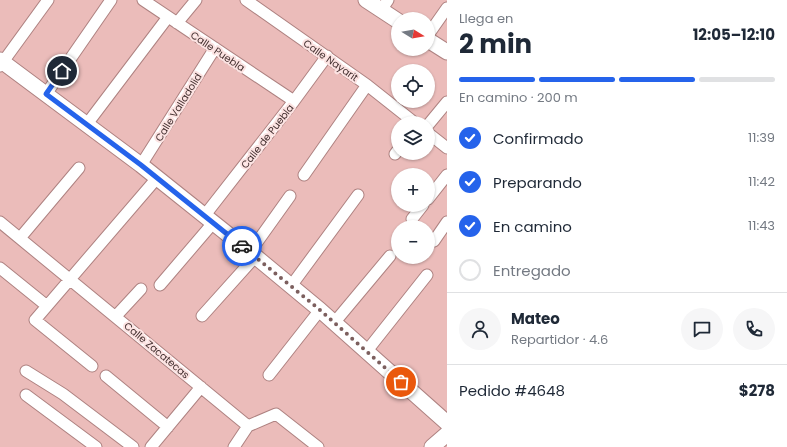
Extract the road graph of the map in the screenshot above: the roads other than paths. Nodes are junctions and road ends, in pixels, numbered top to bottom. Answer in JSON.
{"nodes":[{"id":1,"x":48,"y":0,"type":"edge"},
{"id":2,"x":111,"y":0,"type":"edge"},
{"id":3,"x":143,"y":0,"type":"edge"},
{"id":4,"x":196,"y":0,"type":"edge"},
{"id":5,"x":246,"y":0,"type":"edge"},
{"id":6,"x":366,"y":0,"type":"edge"},
{"id":7,"x":384,"y":5,"type":"edge"},
{"id":8,"x":447,"y":8,"type":"edge"},
{"id":9,"x":391,"y":13,"type":"edge"},
{"id":10,"x":173,"y":20,"type":"junction"},
{"id":11,"x":435,"y":25,"type":"edge"},
{"id":12,"x":435,"y":44,"type":"edge"},
{"id":13,"x":215,"y":48,"type":"junction"},
{"id":14,"x":447,"y":52,"type":"edge"},
{"id":15,"x":327,"y":56,"type":"junction"},
{"id":16,"x":1,"y":62,"type":"edge"},
{"id":17,"x":366,"y":85,"type":"junction"},
{"id":18,"x":46,"y":94,"type":"junction"},
{"id":19,"x":294,"y":101,"type":"junction"},
{"id":20,"x":447,"y":102,"type":"edge"},
{"id":21,"x":406,"y":116,"type":"edge"},
{"id":22,"x":435,"y":117,"type":"edge"},
{"id":23,"x":87,"y":124,"type":"junction"},
{"id":24,"x":435,"y":139,"type":"edge"},
{"id":25,"x":447,"y":148,"type":"edge"},
{"id":26,"x":141,"y":165,"type":"junction"},
{"id":27,"x":79,"y":168,"type":"dead end"},
{"id":28,"x":304,"y":175,"type":"dead end"},
{"id":29,"x":447,"y":175,"type":"edge"},
{"id":30,"x":157,"y":178,"type":"junction"},
{"id":31,"x":435,"y":190,"type":"edge"},
{"id":32,"x":358,"y":195,"type":"dead end"},
{"id":33,"x":290,"y":196,"type":"dead end"},
{"id":34,"x":418,"y":212,"type":"edge"},
{"id":35,"x":209,"y":219,"type":"junction"},
{"id":36,"x":412,"y":219,"type":"dead end"},
{"id":37,"x":0,"y":222,"type":"edge"},
{"id":38,"x":447,"y":222,"type":"edge"},
{"id":39,"x":20,"y":238,"type":"junction"},
{"id":40,"x":435,"y":240,"type":"edge"},
{"id":41,"x":252,"y":254,"type":"junction"},
{"id":42,"x":390,"y":256,"type":"dead end"},
{"id":43,"x":0,"y":268,"type":"edge"},
{"id":44,"x":427,"y":276,"type":"dead end"},
{"id":45,"x":70,"y":278,"type":"junction"},
{"id":46,"x":160,"y":285,"type":"dead end"},
{"id":47,"x":291,"y":286,"type":"junction"},
{"id":48,"x":141,"y":289,"type":"dead end"},
{"id":49,"x":47,"y":306,"type":"junction"},
{"id":50,"x":320,"y":310,"type":"junction"},
{"id":51,"x":116,"y":316,"type":"junction"},
{"id":52,"x":202,"y":316,"type":"dead end"},
{"id":53,"x":334,"y":323,"type":"junction"},
{"id":54,"x":366,"y":352,"type":"junction"},
{"id":55,"x":92,"y":366,"type":"dead end"},
{"id":56,"x":26,"y":371,"type":"dead end"},
{"id":57,"x":269,"y":375,"type":"dead end"},
{"id":58,"x":106,"y":376,"type":"dead end"},
{"id":59,"x":201,"y":387,"type":"junction"},
{"id":60,"x":26,"y":395,"type":"dead end"},
{"id":61,"x":447,"y":423,"type":"edge"},
{"id":62,"x":248,"y":426,"type":"junction"},
{"id":63,"x":168,"y":427,"type":"junction"},
{"id":64,"x":447,"y":434,"type":"edge"},
{"id":65,"x":96,"y":447,"type":"edge"},
{"id":66,"x":133,"y":447,"type":"edge"},
{"id":67,"x":151,"y":447,"type":"edge"},
{"id":68,"x":234,"y":447,"type":"edge"},
{"id":69,"x":318,"y":447,"type":"edge"},
{"id":70,"x":432,"y":447,"type":"edge"}],
"edges":[{"from":1,"to":16,"type":"street"},
{"from":2,"to":18,"type":"street"},
{"from":3,"to":10,"type":"street","name":"Calle Puebla"},
{"from":4,"to":10,"type":"street"},
{"from":5,"to":15,"type":"street","name":"Calle Nayarit"},
{"from":6,"to":7,"type":"street"},
{"from":7,"to":9,"type":"street"},
{"from":8,"to":11,"type":"street"},
{"from":10,"to":13,"type":"street","name":"Calle Puebla"},
{"from":10,"to":23,"type":"street"},
{"from":12,"to":14,"type":"street"},
{"from":13,"to":19,"type":"street","name":"Calle Puebla"},
{"from":13,"to":26,"type":"street","name":"Calle Valladolid"},
{"from":15,"to":17,"type":"street","name":"Calle Nayarit"},
{"from":15,"to":19,"type":"street","name":"Calle de Puebla"},
{"from":16,"to":18,"type":"street"},
{"from":17,"to":21,"type":"street","name":"Calle Nayarit"},
{"from":17,"to":28,"type":"street"},
{"from":18,"to":23,"type":"street"},
{"from":19,"to":35,"type":"street","name":"Calle de Puebla"},
{"from":20,"to":22,"type":"street"},
{"from":23,"to":26,"type":"street"},
{"from":24,"to":25,"type":"street"},
{"from":26,"to":30,"type":"street"},
{"from":27,"to":39,"type":"street"},
{"from":29,"to":31,"type":"street"},
{"from":30,"to":35,"type":"street"},
{"from":30,"to":45,"type":"street"},
{"from":32,"to":47,"type":"street"},
{"from":33,"to":41,"type":"street"},
{"from":34,"to":36,"type":"street"},
{"from":35,"to":41,"type":"street"},
{"from":35,"to":46,"type":"street","name":"Calle de Puebla"},
{"from":37,"to":39,"type":"street","name":"Calle Zacatecas"},
{"from":38,"to":40,"type":"street"},
{"from":39,"to":45,"type":"street","name":"Calle Zacatecas"},
{"from":41,"to":47,"type":"street"},
{"from":41,"to":52,"type":"street"},
{"from":42,"to":53,"type":"street"},
{"from":43,"to":49,"type":"street"},
{"from":44,"to":54,"type":"street"},
{"from":45,"to":49,"type":"street"},
{"from":45,"to":51,"type":"street","name":"Calle Zacatecas"},
{"from":47,"to":50,"type":"street"},
{"from":48,"to":51,"type":"street"},
{"from":49,"to":55,"type":"street"},
{"from":50,"to":53,"type":"street"},
{"from":50,"to":57,"type":"street"},
{"from":51,"to":59,"type":"street","name":"Calle Zacatecas"},
{"from":53,"to":54,"type":"street"},
{"from":54,"to":61,"type":"street"},
{"from":56,"to":66,"type":"street"},
{"from":58,"to":63,"type":"street"},
{"from":59,"to":62,"type":"street","name":"Calle Zacatecas"},
{"from":59,"to":63,"type":"street"},
{"from":60,"to":65,"type":"street"},
{"from":62,"to":68,"type":"street"},
{"from":62,"to":69,"type":"street"},
{"from":63,"to":67,"type":"street"},
{"from":64,"to":70,"type":"street"}]}
